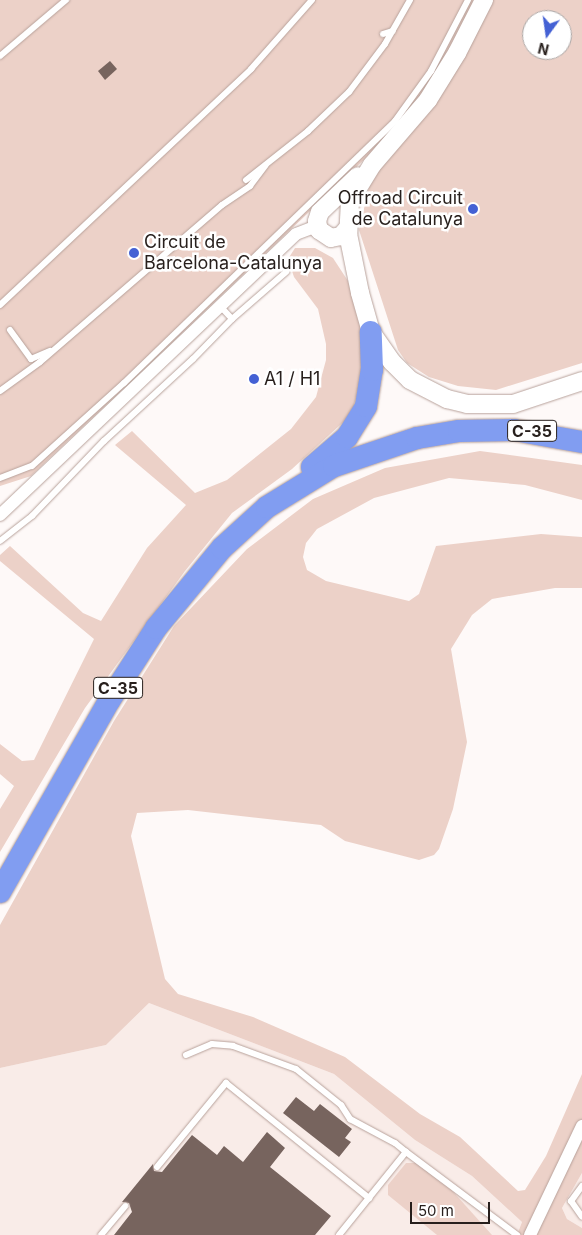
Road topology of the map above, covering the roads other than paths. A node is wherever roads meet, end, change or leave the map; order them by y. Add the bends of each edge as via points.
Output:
1 (66, 0) edge
2 (312, 0) edge
3 (410, 0) edge
4 (468, 0) edge
5 (484, 0) edge
6 (393, 30) junction
7 (383, 34) dead end
8 (0, 56) edge
9 (266, 165) junction
10 (372, 165) junction
11 (246, 180) dead end
12 (328, 206) junction
13 (317, 226) junction
14 (344, 227) junction
15 (286, 272) dead end
16 (0, 305) edge
17 (221, 307) junction
18 (232, 319) junction
19 (10, 330) dead end
20 (371, 332) junction
21 (56, 348) junction
22 (582, 380) edge
23 (0, 391) edge
24 (582, 442) edge
25 (0, 478) edge
26 (267, 507) junction
27 (0, 515) edge
28 (0, 541) edge
29 (0, 892) edge
30 (186, 1056) dead end
31 (582, 1126) edge
32 (406, 1152) junction
33 (157, 1168) dead end
34 (582, 1186) edge
35 (369, 1198) junction
36 (125, 1206) dead end
37 (582, 1218) edge
38 (101, 1235) edge
39 (339, 1235) edge
40 (517, 1235) edge
41 (530, 1235) edge

1 - 8 lane
2 - 16 lane via 251,69
3 - 6 lane
4 - 25 lane via 431,72 395,121 32,466
5 - 10 street via 428,100
6 - 7 lane
6 - 9 lane via 343,98
9 - 11 lane
9 - 21 lane via 250,186 222,205 112,296
10 - 12 street
10 - 14 street via 354,193
12 - 13 street via 318,216
12 - 14 street via 337,206
13 - 14 street via 322,234
13 - 17 street via 296,234
14 - 20 street via 343,244 355,267
15 - 18 lane
17 - 18 lane
17 - 27 street
18 - 28 lane via 32,516
19 - 21 lane via 31,359
20 - 22 street via 392,362 410,380 426,390 467,404 513,404
20 - 26 highway via 370,388 358,423 333,451
21 - 23 lane
24 - 26 highway, C-35 via 514,430 459,431 417,438 334,466
26 - 29 highway, C-35 via 222,548 156,628 109,701
30 - 32 lane via 212,1044 233,1046 296,1069 341,1105 350,1120
31 - 41 street
32 - 35 lane
32 - 40 lane
33 - 35 lane via 226,1083
34 - 37 lane via 571,1201
35 - 39 lane
36 - 38 lane

